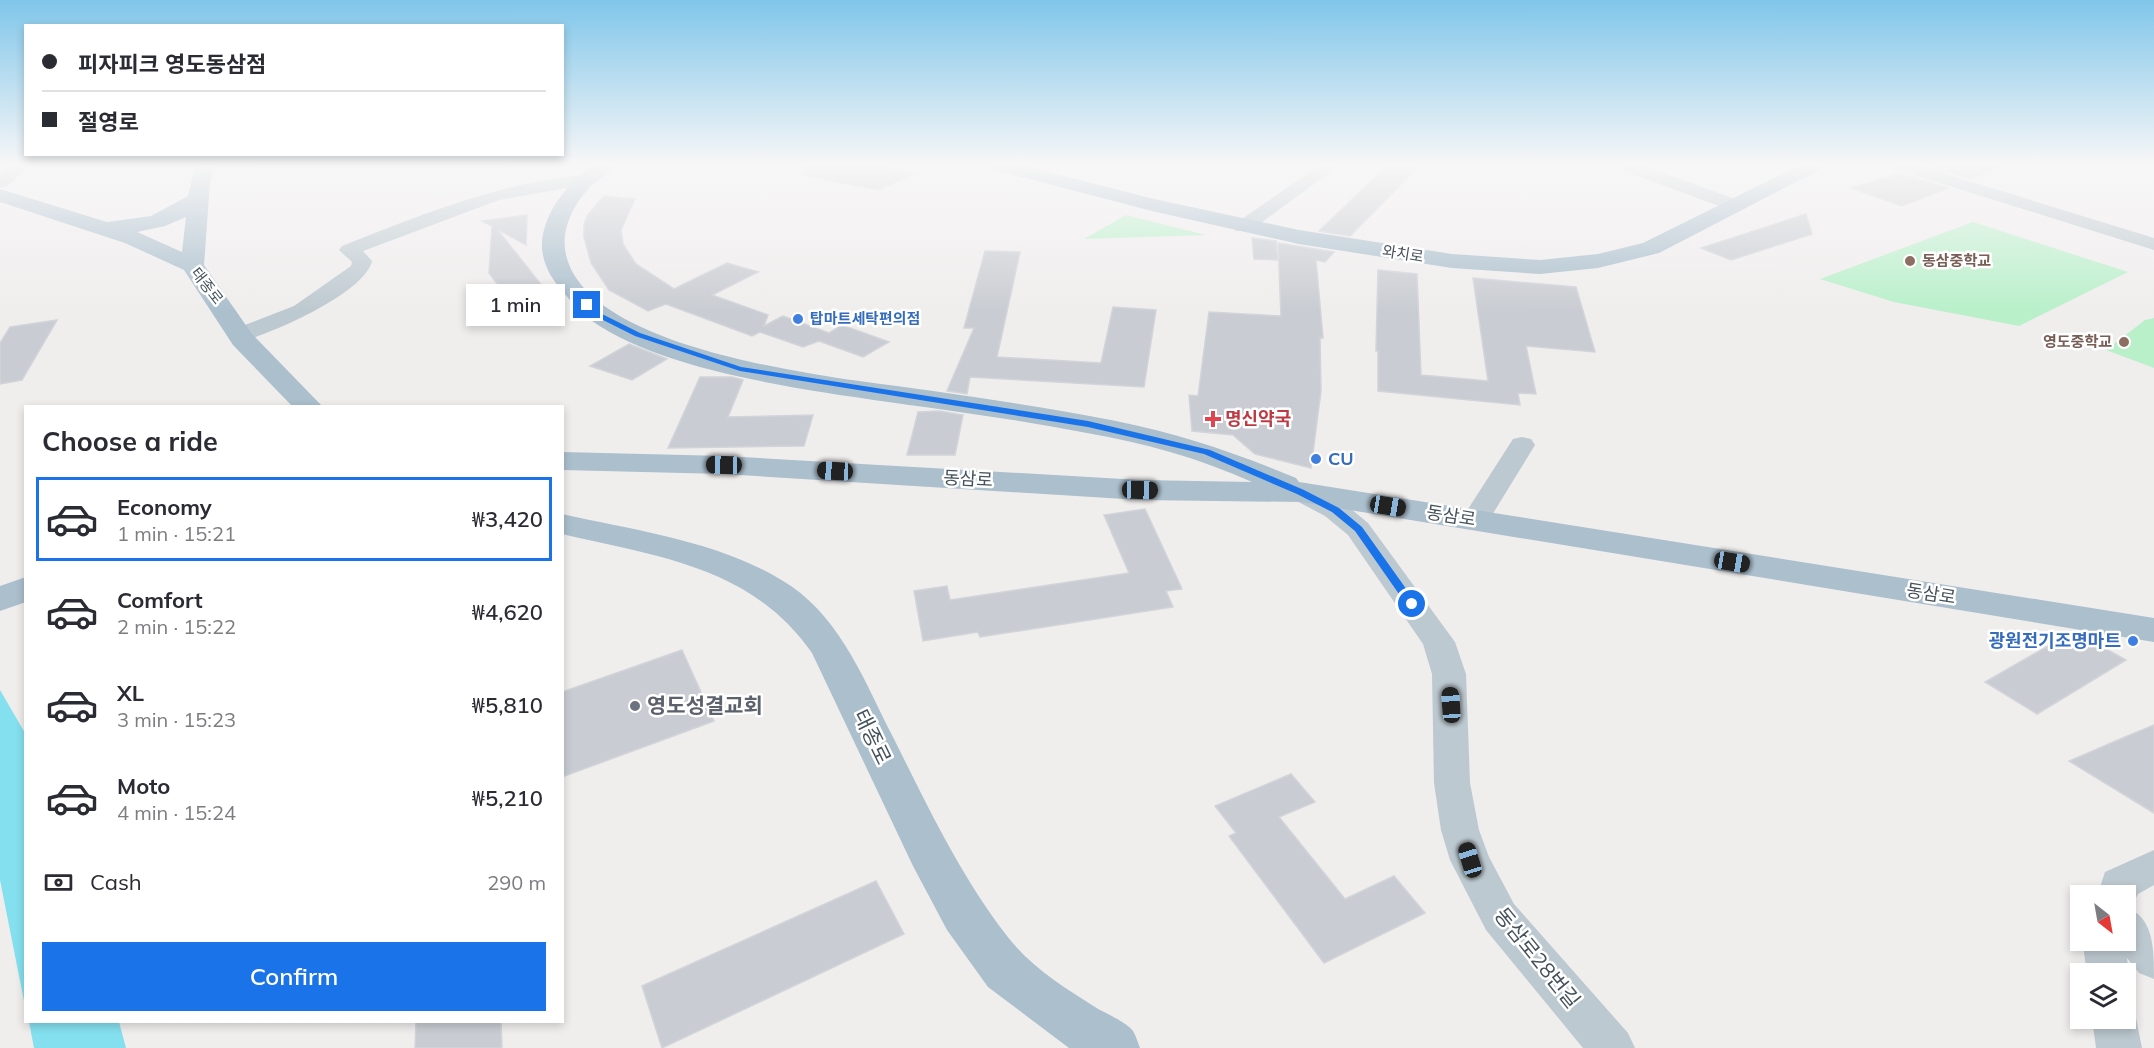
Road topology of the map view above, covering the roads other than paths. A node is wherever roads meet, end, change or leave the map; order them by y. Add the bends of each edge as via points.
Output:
1 (60, 214) edge
2 (183, 214) edge
3 (193, 214) edge
4 (197, 214) edge
5 (439, 214) edge
6 (559, 214) edge
7 (1194, 214) edge
8 (1261, 214) edge
9 (1717, 214) edge
10 (2058, 214) edge
11 (2100, 214) edge
12 (1243, 226) junction
13 (104, 228) junction
14 (2154, 228) edge
15 (133, 238) junction
16 (2154, 244) edge
17 (192, 265) junction
18 (240, 335) junction
19 (307, 405) edge
20 (1522, 445) dead end
21 (564, 462) edge
22 (1301, 492) junction
23 (1475, 520) junction
24 (564, 525) edge
25 (2154, 630) edge
26 (2154, 866) edge
27 (2119, 885) edge
28 (2136, 938) edge
29 (2154, 960) edge
30 (2116, 1029) edge
31 (1114, 1048) edge
32 (1612, 1048) edge
33 (2119, 1048) edge

1 - 13 main road, 태종로
2 - 13 main road via 146,224
3 - 15 main road via 180,228
4 - 17 main road
5 - 18 street via 350,250 362,261 360,269 302,311
6 - 22 main road via 552,233 554,254 575,294 600,315 638,335 740,369 1088,424 1171,443 1207,452
7 - 12 main road, 와치로
8 - 12 street
9 - 12 main road, 와치로 via 1651,248 1598,261 1540,267 1417,256
10 - 16 street
11 - 14 street
13 - 15 main road, 태종로
15 - 17 main road, 태종로
17 - 18 main road, 태종로
18 - 19 main road, 태종로 via 273,374
20 - 23 street
21 - 22 main road, 동삼로 via 724,465 1140,490
22 - 23 main road, 동삼로
22 - 32 street, 동삼로28번길 via 1335,510 1358,529 1439,642 1449,674 1452,783 1470,860 1500,917
23 - 25 main road, 동삼로
24 - 31 main road, 태종로 via 731,568 789,600 817,628 829,649 964,916 1005,971
26 - 27 street
28 - 29 street
30 - 33 street

